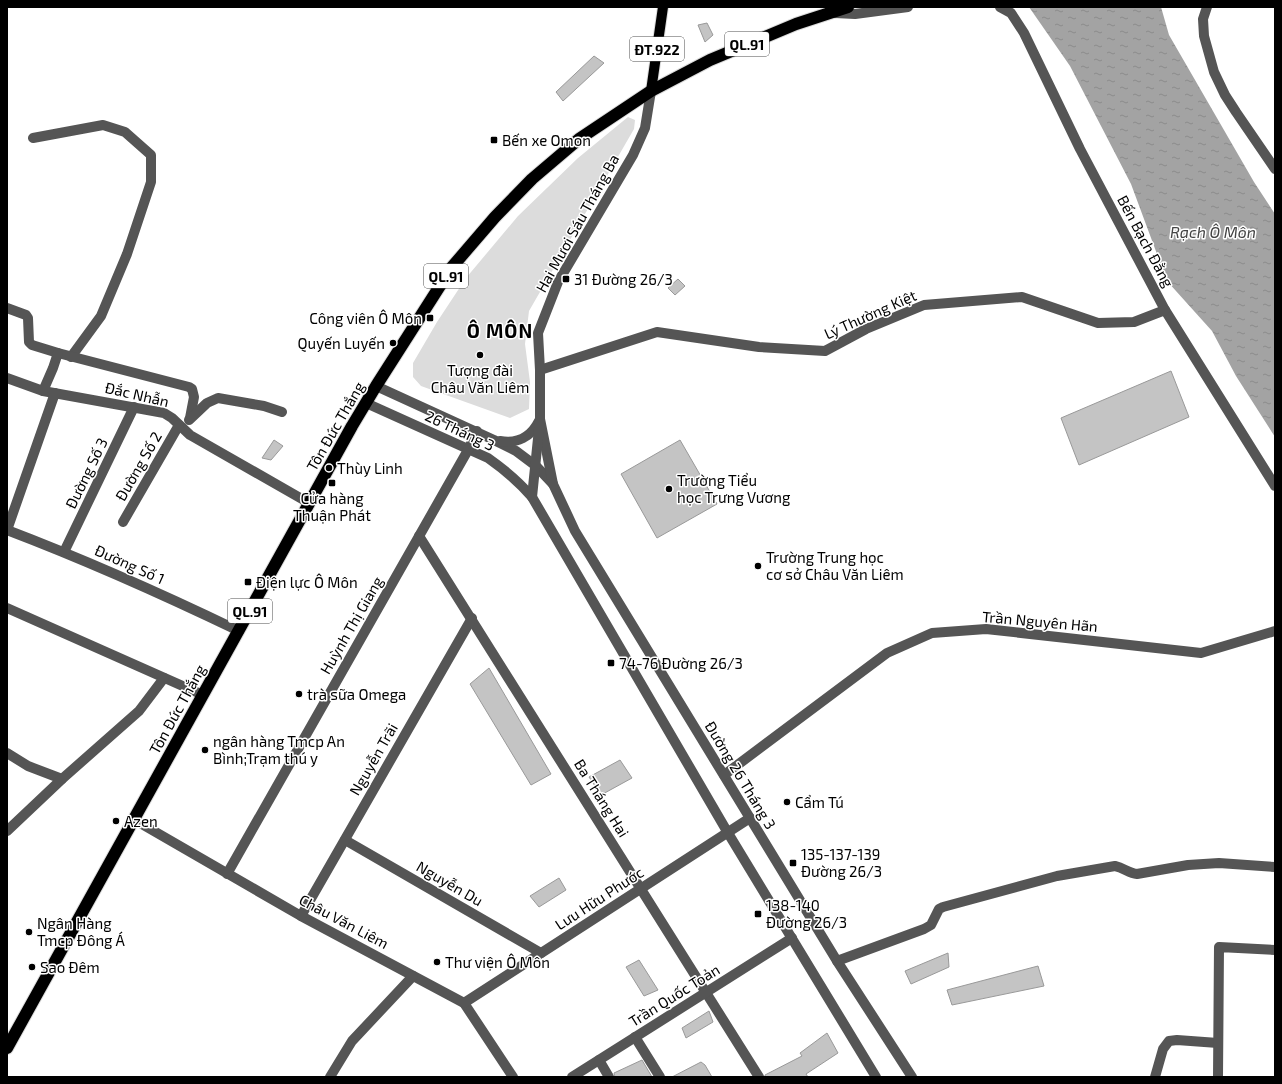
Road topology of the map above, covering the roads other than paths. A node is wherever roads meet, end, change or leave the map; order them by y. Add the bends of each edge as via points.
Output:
1 (663, 7) edge
2 (848, 7) edge
3 (908, 7) edge
4 (1000, 7) edge
5 (1207, 7) edge
6 (829, 13) junction
7 (651, 91) junction
8 (33, 138) dead end
9 (1275, 169) edge
10 (7, 308) edge
11 (1165, 310) junction
12 (58, 354) junction
13 (71, 357) junction
14 (540, 370) junction
15 (7, 378) edge
16 (376, 386) junction
17 (43, 391) junction
18 (55, 393) junction
19 (366, 403) junction
20 (134, 407) junction
21 (282, 412) dead end
22 (190, 418) junction
23 (540, 419) junction
24 (181, 426) junction
25 (476, 432) junction
26 (494, 440) junction
27 (468, 450) junction
28 (536, 466) junction
29 (553, 484) junction
30 (1275, 486) edge
31 (532, 497) junction
32 (309, 503) junction
33 (123, 522) dead end
34 (7, 530) edge
35 (419, 536) junction
36 (64, 552) junction
37 (7, 608) edge
38 (472, 618) junction
39 (239, 631) junction
40 (1275, 631) edge
41 (164, 678) junction
42 (203, 695) junction
43 (7, 753) edge
44 (724, 775) junction
45 (62, 779) junction
46 (750, 818) junction
47 (133, 819) junction
48 (7, 831) edge
49 (728, 833) junction
50 (345, 840) junction
51 (1275, 867) edge
52 (227, 874) junction
53 (641, 889) junction
54 (301, 916) junction
55 (792, 938) junction
56 (1275, 950) edge
57 (542, 953) junction
58 (837, 961) junction
59 (413, 976) junction
60 (706, 992) junction
61 (464, 1002) junction
62 (635, 1037) junction
63 (1218, 1043) junction
64 (7, 1048) edge
65 (598, 1060) junction
66 (330, 1077) edge
67 (513, 1077) edge
68 (572, 1077) edge
69 (609, 1077) edge
70 (660, 1077) edge
71 (759, 1077) edge
72 (876, 1077) edge
73 (912, 1077) edge
74 (1156, 1077) edge
75 (1218, 1077) edge

1 - 7 main road, ĐT.922
2 - 6 highway, Tôn Đức Thắng / QL.91
3 - 6 street via 856,14
4 - 11 street, Bến Bạch Đằng via 1011,13 1024,33 1080,149
5 - 9 street via 1202,19 1214,72 1236,112
6 - 7 highway, Tôn Đức Thắng / QL.91 via 710,60
7 - 14 street, Hai Mươi Sáu Tháng Ba via 645,128 558,282 545,313 538,333
7 - 16 highway, Tôn Đức Thắng / QL.91 via 578,139 532,179 495,217 452,267
8 - 13 street via 103,125 125,132 151,155 151,182 127,254 101,316
10 - 12 street via 28,318 29,342 32,345
11 - 14 street, Lý Thường Kiệt via 1134,322 1098,323 1022,297 924,305 866,329 825,351 760,347 657,332
11 - 30 street, Bến Bạch Đằng
12 - 13 street
12 - 17 street
13 - 22 street via 189,387 194,397
14 - 23 street, Hai Mươi Sáu Tháng Ba
15 - 17 street, Đắc Nhẫn
16 - 19 highway, Tôn Đức Thắng / QL.91
16 - 25 street, 26 Tháng 3
17 - 18 street, Đắc Nhẫn
18 - 20 street, Đắc Nhẫn
18 - 34 street
19 - 27 street, 26 Tháng 3
19 - 32 highway, Tôn Đức Thắng / QL.91
20 - 24 street, Đắc Nhẫn via 164,413
20 - 36 street, Đường Số 3
21 - 22 street via 264,406 218,398 207,403
22 - 24 street, Đường Số 2
23 - 26 street, 26 Tháng 3 via 536,428 524,438 514,442
23 - 28 street, Hai Mươi Sáu Tháng Ba
23 - 29 street, Hai Mươi Sáu Tháng Ba
24 - 32 street, Đắc Nhẫn via 190,436
24 - 33 street, Đường Số 2
25 - 26 street, 26 Tháng 3
25 - 27 street, Huỳnh Thị Giang
26 - 28 street, 26 Tháng 3 via 516,451
27 - 31 street, 26 Tháng 3 via 488,458 520,483
27 - 35 street, Huỳnh Thị Giang
28 - 29 street, 26 Tháng 3
28 - 31 street, Hai Mươi Sáu Tháng Ba
29 - 44 street, Đường 26 Tháng 3 via 575,531
31 - 49 street
32 - 39 highway, Tôn Đức Thắng / QL.91
34 - 36 street, Đường Số 1
35 - 38 street, Ba Tháng Hai
35 - 52 street, Huỳnh Thị Giang
36 - 39 street, Đường Số 1 via 167,596
37 - 41 street
38 - 50 street, Nguyễn Trãi
38 - 53 street, Ba Tháng Hai
39 - 42 highway, Tôn Đức Thắng / QL.91
40 - 44 street, Trần Nguyên Hãn via 1201,652 986,630 932,633 888,653
41 - 42 street
41 - 45 street via 139,711
42 - 47 highway, Tôn Đức Thắng / QL.91
43 - 45 street via 28,766
44 - 46 street, Đường 26 Tháng 3
45 - 48 street
46 - 49 street, Lưu Hữu Phước
46 - 58 street, Đường 26 Tháng 3
47 - 52 street, Châu Văn Liêm
47 - 64 highway, Tôn Đức Thắng / QL.91
49 - 53 street, Lưu Hữu Phước
49 - 55 street
50 - 54 street, Nguyễn Trãi
50 - 57 street, Nguyễn Du
51 - 58 street via 1218,863 1188,865 1137,874 1115,866 1057,876 943,907 931,925 924,929
52 - 54 street, Châu Văn Liêm
53 - 57 street, Lưu Hữu Phước
53 - 60 street, Ba Tháng Hai
54 - 59 street, Châu Văn Liêm
55 - 60 street, Trần Quốc Toản
55 - 72 street
56 - 63 street via 1219,948
57 - 61 street, Lưu Hữu Phước
58 - 73 street, Đường 26 Tháng 3
59 - 61 street, Châu Văn Liêm
59 - 66 street via 352,1041
60 - 62 street, Trần Quốc Toản
60 - 71 street, Ba Tháng Hai
61 - 67 street, Châu Văn Liêm
62 - 65 street, Trần Quốc Toản
62 - 70 street
63 - 74 street via 1177,1040 1169,1042 1163,1049
63 - 75 street
65 - 68 street, Trần Quốc Toản
65 - 69 street

